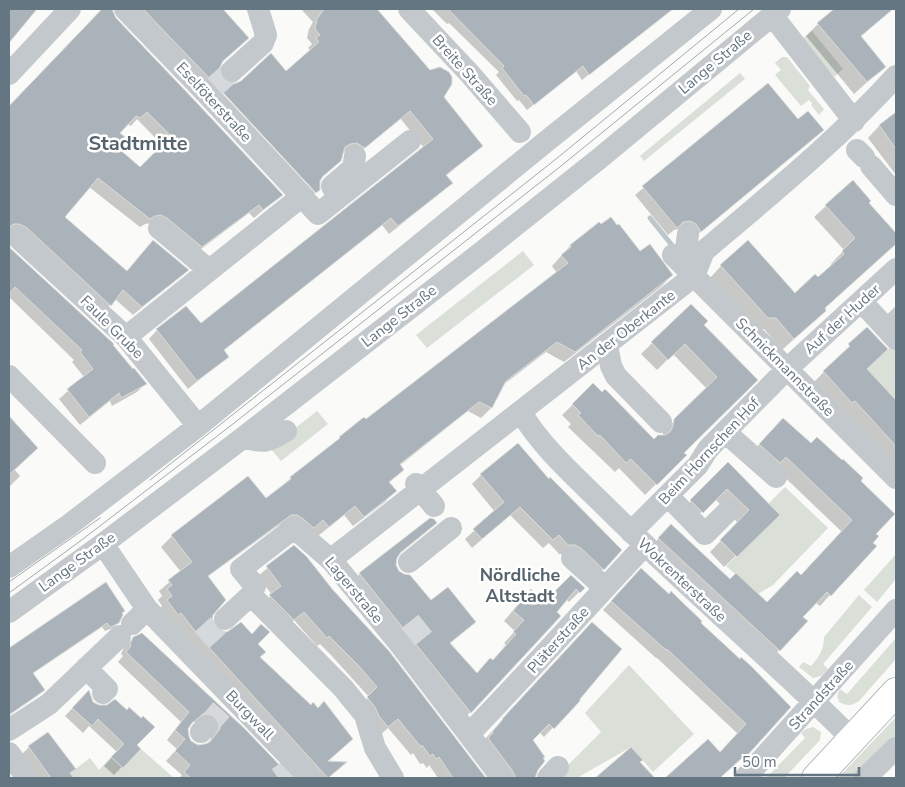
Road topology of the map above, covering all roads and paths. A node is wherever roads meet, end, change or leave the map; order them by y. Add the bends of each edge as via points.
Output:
1 (70, 9) edge
2 (125, 9) edge
3 (258, 9) edge
4 (409, 9) edge
5 (711, 9) edge
6 (776, 12) edge
7 (232, 71) tunnel mouth
8 (9, 74) edge
9 (896, 76) edge
10 (520, 132) dead end
11 (410, 141) dead end
12 (857, 145) junction
13 (355, 156) dead end
14 (896, 194) edge
15 (301, 197) junction
16 (335, 201) junction
17 (159, 228) dead end
18 (12, 233) edge
19 (688, 234) dead end
20 (673, 255) dead end
21 (896, 268) edge
22 (209, 270) junction
23 (694, 276) junction
24 (861, 300) junction
25 (126, 337) junction
26 (896, 339) edge
27 (607, 345) junction
28 (787, 369) junction
29 (9, 376) edge
30 (521, 412) junction
31 (661, 422) dead end
32 (198, 426) junction
33 (286, 431) dead end
34 (725, 432) junction
35 (244, 437) junction
36 (95, 463) dead end
37 (776, 477) dead end
38 (896, 478) edge
39 (668, 496) junction
40 (729, 510) dead end
41 (451, 528) dead end
42 (638, 539) junction
43 (102, 544) junction
44 (572, 558) dead end
45 (332, 561) junction
46 (408, 562) dead end
47 (9, 567) edge
48 (604, 588) junction
49 (251, 596) junction
50 (896, 610) edge
51 (9, 612) edge
52 (225, 619) tunnel mouth
53 (133, 623) junction
54 (86, 668) junction
55 (103, 692) dead end
56 (896, 692) edge
57 (815, 702) junction
58 (9, 730) edge
59 (470, 734) junction
60 (852, 739) junction
61 (896, 748) edge
62 (9, 753) edge
63 (299, 770) edge
64 (27, 778) edge
65 (392, 778) edge
66 (502, 778) edge
67 (745, 778) edge
68 (816, 778) edge
69 (865, 778) edge

1 - 8 street
2 - 15 street, Eselföterstraße via 211,91
3 - 7 street via 266,34 263,43
4 - 10 street, Breite Straße
5 - 32 street
6 - 12 street
6 - 35 street, Lange Straße via 600,158
9 - 12 street, An der Oberkante
11 - 16 street
12 - 14 street
12 - 23 street, An der Oberkante via 704,251
13 - 16 street via 353,168 332,186
15 - 16 street, Eselföterstraße via 318,214
15 - 22 street
17 - 22 street
18 - 25 street, Faule Grube
19 - 23 street via 686,249
20 - 23 street, Schnickmannstraße
21 - 24 street, Auf der Huder
22 - 25 street
23 - 27 street, An der Oberkante
23 - 28 street, Schnickmannstraße
24 - 26 street
24 - 28 street, Auf der Huder
25 - 32 street, Faule Grube
27 - 30 street, An der Oberkante
27 - 31 street via 616,376
28 - 34 street, Beim Hornschen Hof
28 - 38 street, Schnickmannstraße
29 - 36 street
30 - 42 street, Wokrenterstraße via 546,446
30 - 45 street, An der Oberkante via 424,493
32 - 47 street
33 - 35 street via 273,439 257,442
34 - 37 street
34 - 39 street, Beim Hornschen Hof
35 - 43 street, Lange Straße
39 - 40 street via 705,534
39 - 42 street, Beim Hornschen Hof
41 - 46 street
42 - 48 street, Pläterstraße
42 - 57 street, Wokrenterstraße
43 - 51 street, Lange Straße
43 - 53 street, Burgwall
44 - 48 street
45 - 49 street, Lagerstraße via 294,528 242,569 255,586
45 - 59 street, Lagerstraße via 403,640
48 - 59 street, Pläterstraße
49 - 52 street
49 - 65 street via 343,688 365,715 375,748
50 - 57 street, Strandstraße
53 - 54 street
53 - 63 street, Burgwall via 195,646 227,703
54 - 55 street via 107,689
54 - 58 street via 49,704
56 - 60 main road
57 - 60 street, Wokrenterstraße
57 - 67 street, Strandstraße
59 - 66 street, Lagerstraße
60 - 68 main road
61 - 69 street
62 - 64 street

